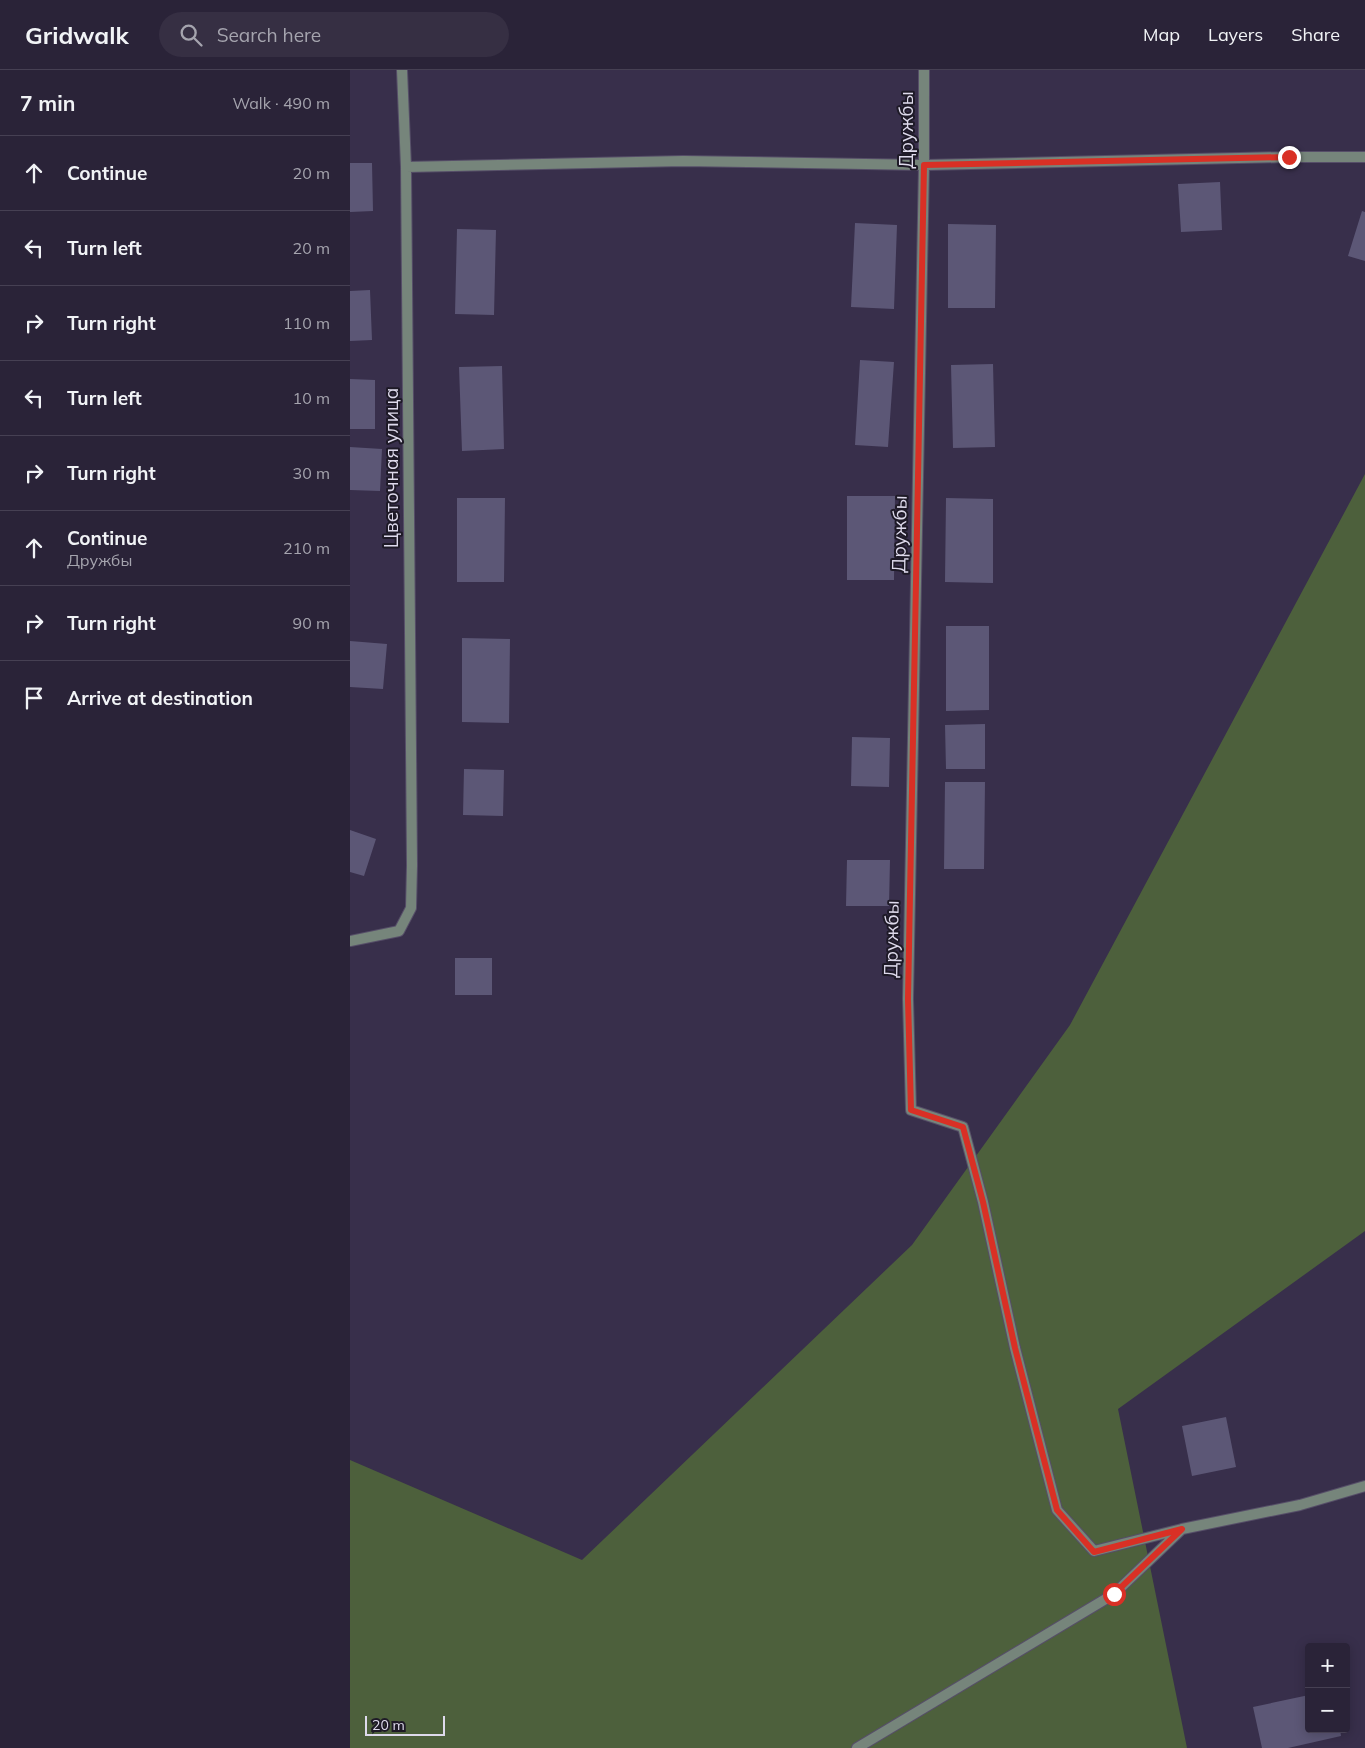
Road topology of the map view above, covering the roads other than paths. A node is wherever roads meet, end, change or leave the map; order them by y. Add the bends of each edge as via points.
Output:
1 (402, 70) edge
2 (924, 70) edge
3 (1365, 157) edge
4 (924, 165) junction
5 (406, 166) junction
6 (350, 941) edge
7 (1365, 1486) edge
8 (1182, 1529) junction
9 (858, 1748) edge

1 - 5 street, Цветочная улица
2 - 4 street, Дружбы
3 - 4 street
4 - 5 street via 683,161
4 - 8 street, Дружбы via 908,999 911,1110 963,1127 1057,1510 1094,1552
5 - 6 street, Цветочная улица via 411,908 399,931
7 - 8 street via 1300,1505
8 - 9 street via 1114,1594

